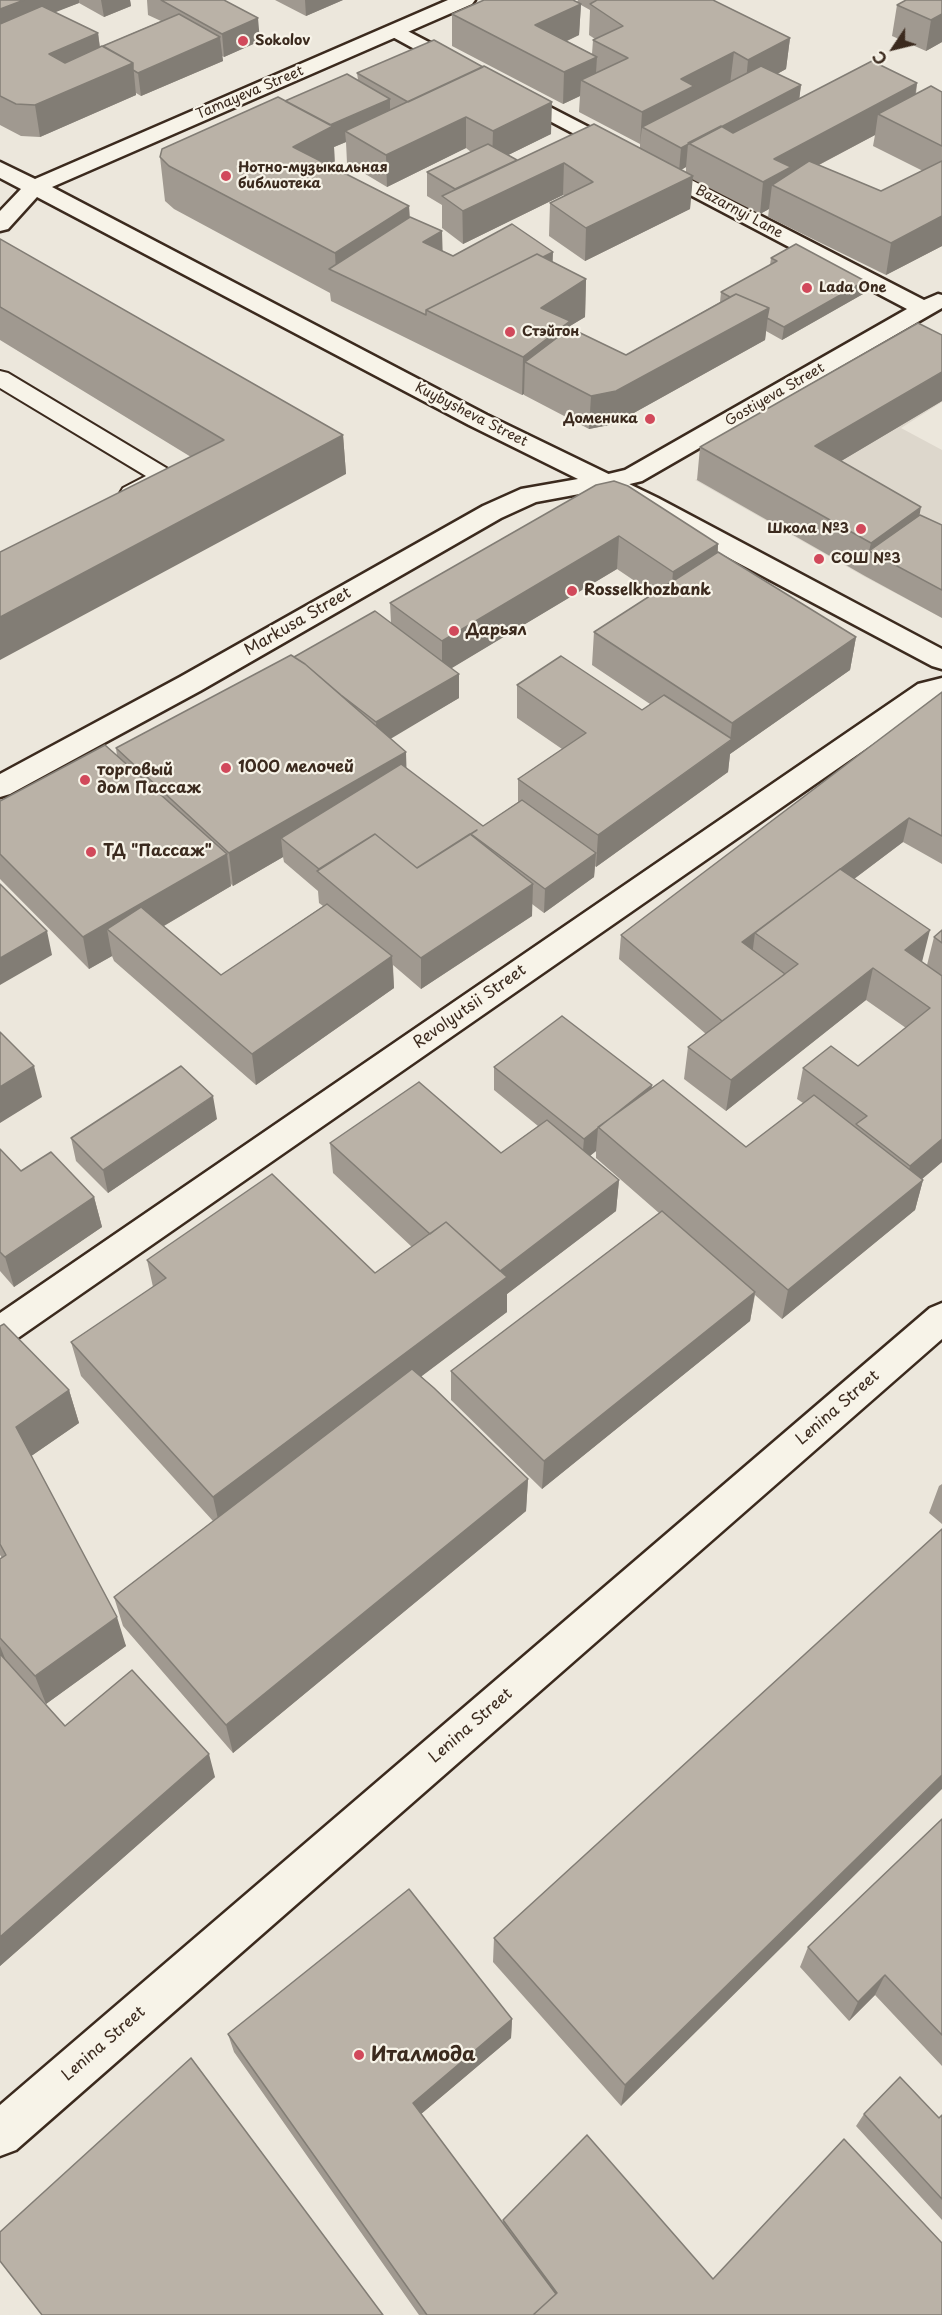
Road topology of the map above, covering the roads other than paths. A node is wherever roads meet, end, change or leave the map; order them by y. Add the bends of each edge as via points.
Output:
1 (465, 0) edge
2 (396, 31) junction
3 (0, 169) edge
4 (35, 187) junction
5 (0, 189) edge
6 (0, 224) edge
7 (933, 304) edge
8 (0, 378) edge
9 (605, 482) junction
10 (112, 503) edge
11 (942, 660) edge
12 (942, 687) edge
13 (0, 787) edge
14 (942, 1318) edge
15 (0, 1332) edge
16 (0, 2134) edge

1 - 2 street, Tamayeva Street
2 - 4 street, Tamayeva Street
2 - 7 street, Bazarnyi Lane
3 - 4 street, Kuybysheva Street
4 - 5 street, Tamayeva Street
4 - 6 street, Tamayeva Street
4 - 9 street, Kuybysheva Street via 478,420
7 - 9 street, Gostiyeva Street via 633,476
8 - 10 lane via 164,477
9 - 11 street, Kuybysheva Street
9 - 13 street, Markusa Street via 530,495 492,512
12 - 15 street, Revolyutsii Street via 928,691
14 - 16 street, Lenina Street

